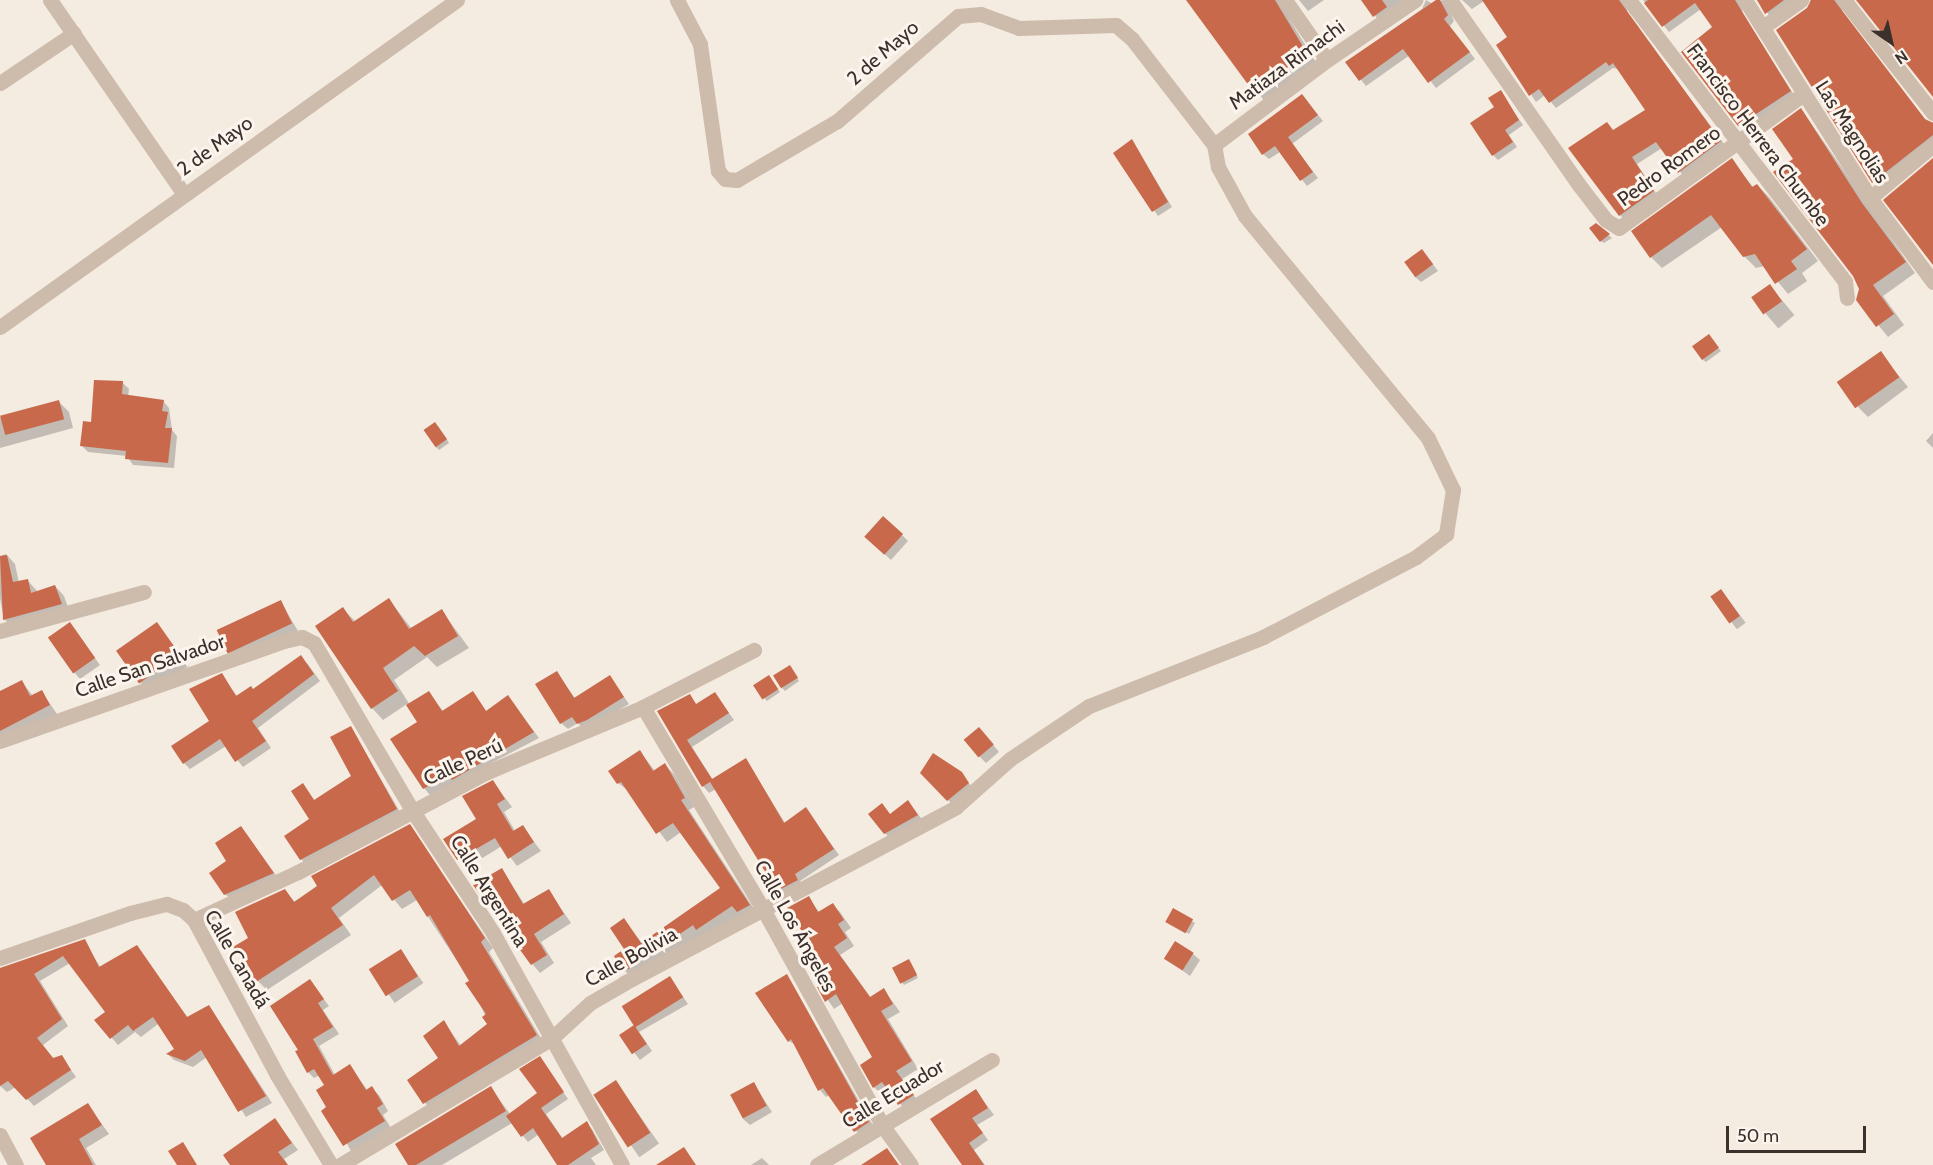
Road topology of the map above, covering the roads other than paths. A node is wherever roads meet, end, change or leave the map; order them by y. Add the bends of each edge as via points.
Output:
1 (50, 0) edge
2 (457, 0) edge
3 (677, 0) edge
4 (1285, 0) edge
5 (1415, 0) edge
6 (1450, 0) edge
7 (1629, 0) edge
8 (1745, 0) edge
9 (1801, 0) edge
10 (1844, 0) edge
11 (1763, 27) junction
12 (74, 33) junction
13 (1327, 60) junction
14 (0, 83) edge
15 (1802, 95) junction
16 (1933, 113) edge
17 (1738, 142) junction
18 (1214, 145) junction
19 (1933, 145) edge
20 (184, 194) junction
21 (1870, 198) junction
22 (1933, 282) edge
23 (1847, 298) dead end
24 (0, 327) edge
25 (144, 592) dead end
26 (0, 631) edge
27 (314, 643) joint
28 (754, 650) dead end
29 (643, 707) junction
30 (0, 741) edge
31 (412, 810) junction
32 (763, 909) junction
33 (194, 920) junction
34 (0, 958) edge
35 (552, 1038) junction
36 (992, 1060) dead end
37 (882, 1125) junction
38 (0, 1135) edge
39 (16, 1165) edge
40 (331, 1165) edge
41 (340, 1165) edge
42 (622, 1165) edge
43 (817, 1165) edge
44 (911, 1165) edge

1 - 12 street
2 - 20 street, 2 de Mayo
3 - 18 street, 2 de Mayo via 700,44 718,171 725,179 737,180 767,165 837,122 957,16 970,13 1019,28 1116,26 1132,39
4 - 13 street
5 - 13 street, Matiaza Rimachi
6 - 17 street, Pedro Romero via 1579,185 1606,220 1619,228
7 - 17 street, Francisco Herrera Chumbe
8 - 11 street, Las Magnolias
9 - 11 street
10 - 16 street
11 - 15 street, Las Magnolias
12 - 14 street
12 - 20 street
13 - 18 street, Matiaza Rimachi
15 - 17 street, Pedro Romero
15 - 21 street, Las Magnolias
17 - 23 street, Francisco Herrera Chumbe via 1845,282
18 - 32 street, Calle Bolivia via 1218,167 1245,216 1428,438 1453,490 1446,534 1416,557 1263,637 1089,706 1010,759 956,807
19 - 21 street
20 - 24 street, 2 de Mayo
21 - 22 street, Las Magnolias
25 - 26 street
27 - 30 street, Calle San Salvador via 302,637 284,641
27 - 31 street, Calle Argentina
28 - 29 street, Calle Perú
29 - 31 street, Calle Perú via 487,772
29 - 32 street, Calle Los Ángeles
31 - 33 street, Calle Perú via 298,872
31 - 35 street, Calle Argentina via 493,933
32 - 35 street, Calle Bolivia via 590,1003
32 - 37 street, Calle Los Ángeles
33 - 34 street, Calle Canadá via 167,904
33 - 40 street, Calle Canadá via 277,1075
35 - 41 street, Calle Bolivia
35 - 42 street, Calle Argentina
36 - 37 street, Calle Ecuador
37 - 43 street, Calle Ecuador
37 - 44 street, Calle Los Ángeles
38 - 39 street

